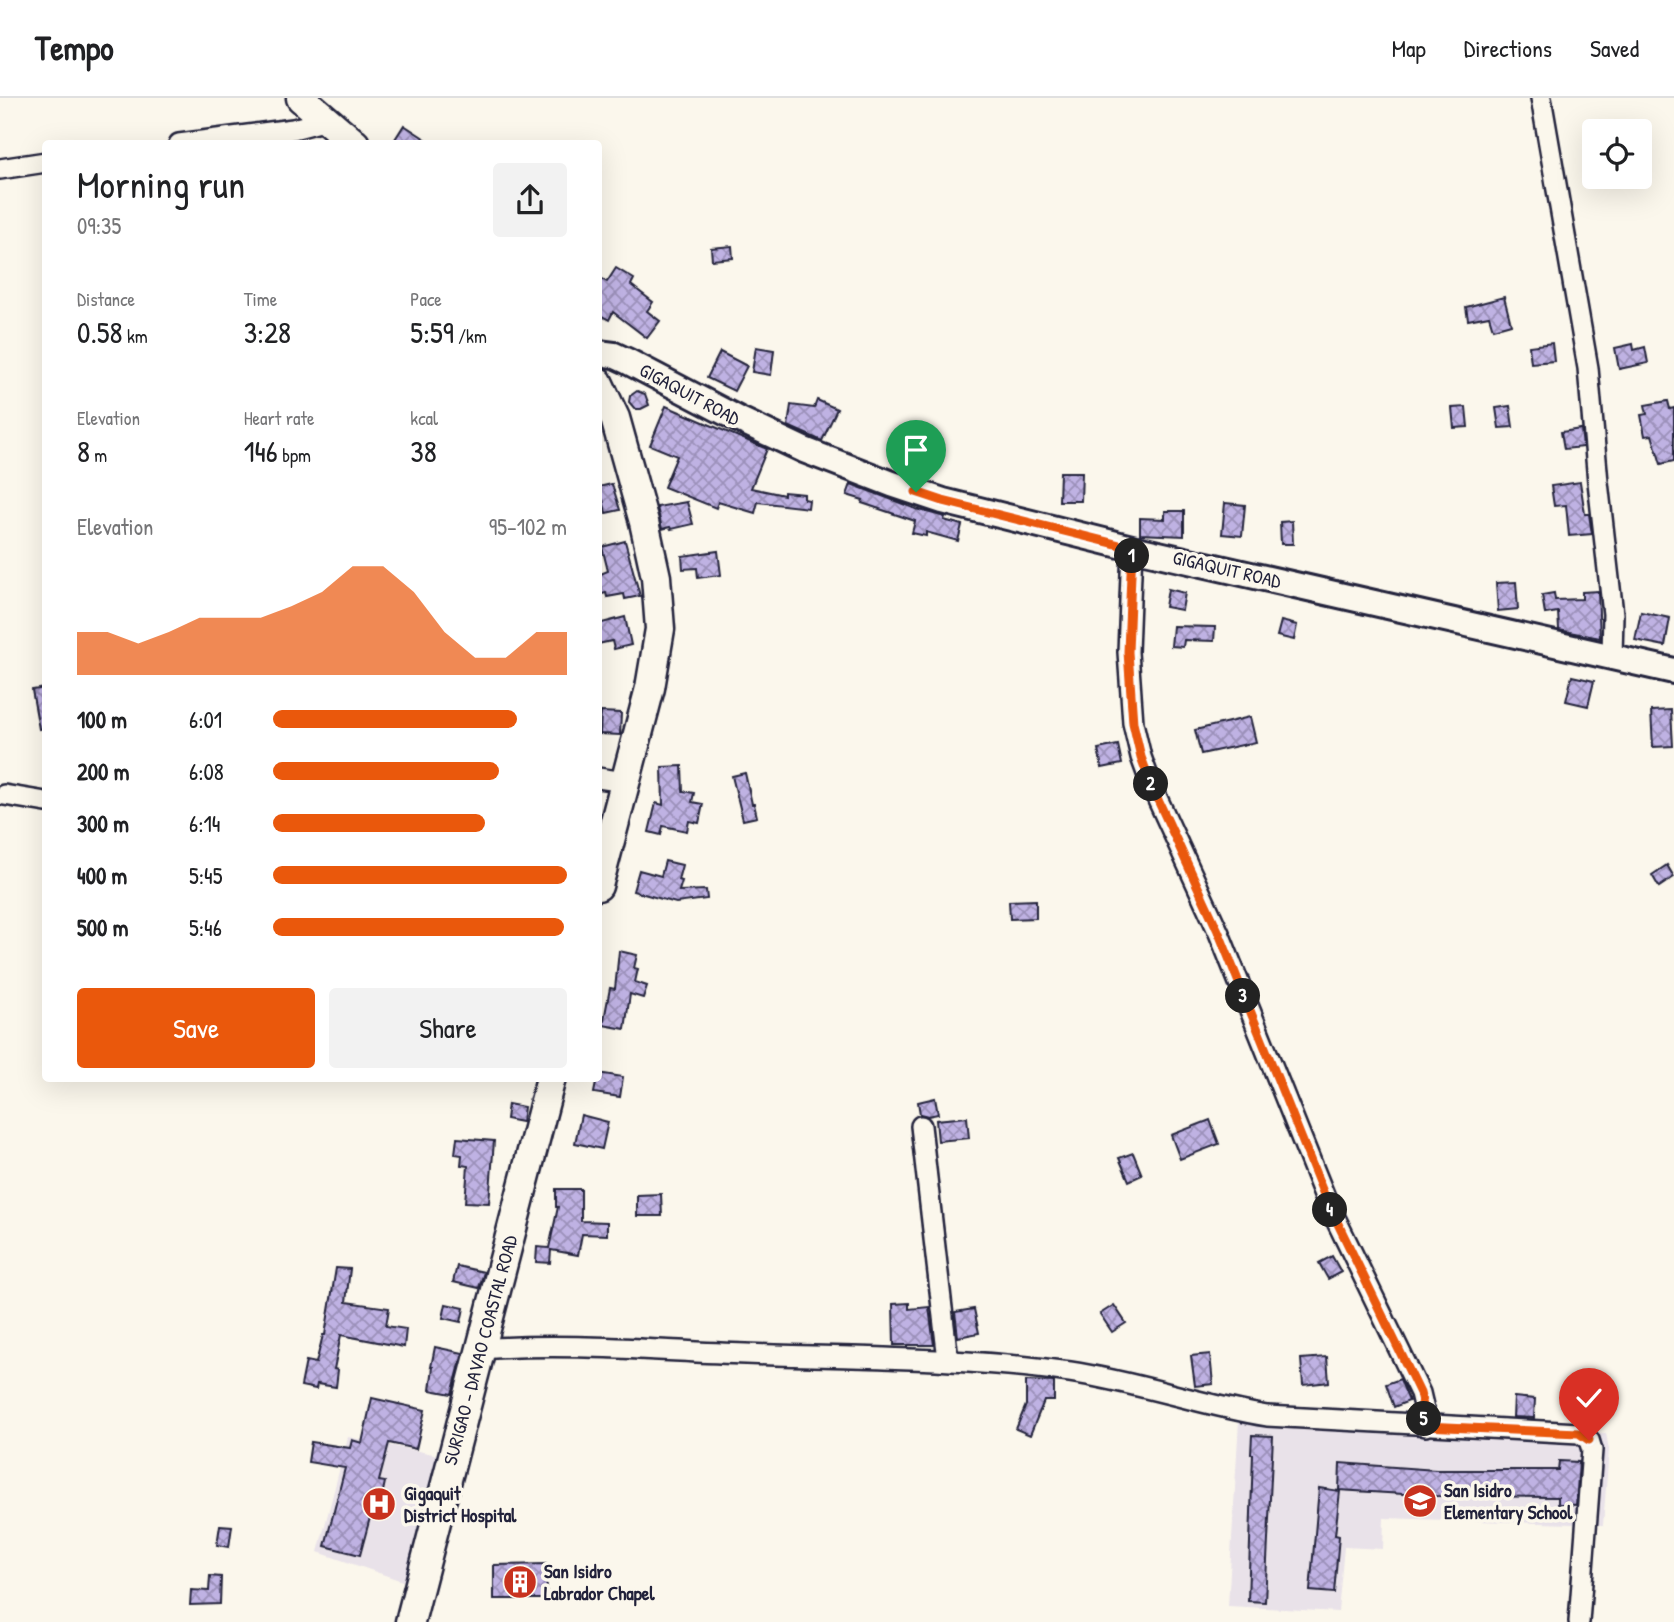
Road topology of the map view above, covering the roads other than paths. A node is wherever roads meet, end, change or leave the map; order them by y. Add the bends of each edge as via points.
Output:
1 (301, 98) edge
2 (1541, 98) edge
3 (327, 120) junction
4 (208, 140) edge
5 (350, 140) edge
6 (42, 163) edge
7 (0, 169) edge
8 (602, 353) edge
9 (602, 390) edge
10 (1132, 548) junction
11 (1612, 657) junction
12 (1674, 671) edge
13 (612, 780) edge
14 (4, 795) dead end
15 (42, 801) edge
16 (602, 856) edge
17 (550, 1082) edge
18 (921, 1126) dead end
19 (481, 1349) junction
20 (948, 1360) junction
21 (1425, 1426) junction
22 (410, 1622) edge
23 (1580, 1622) edge

1 - 3 highway
2 - 11 street via 1588,368 1613,614
3 - 4 street
3 - 5 highway
6 - 7 street
8 - 10 main road, GIGAQUIT ROAD via 627,361 780,439 892,484
9 - 13 highway via 633,476 651,550 660,629 657,659
10 - 11 main road, GIGAQUIT ROAD
10 - 21 street via 1128,652 1133,723 1141,757 1219,933 1320,1186 1420,1393
11 - 12 main road, GIGAQUIT ROAD
13 - 16 highway
14 - 15 street
17 - 19 highway, SURIGAO - DAVAO COASTAL ROAD
18 - 20 street
19 - 20 street via 557,1346
19 - 22 highway, SURIGAO - DAVAO COASTAL ROAD
20 - 21 street via 1106,1378 1267,1416
21 - 23 street via 1579,1433 1589,1440

